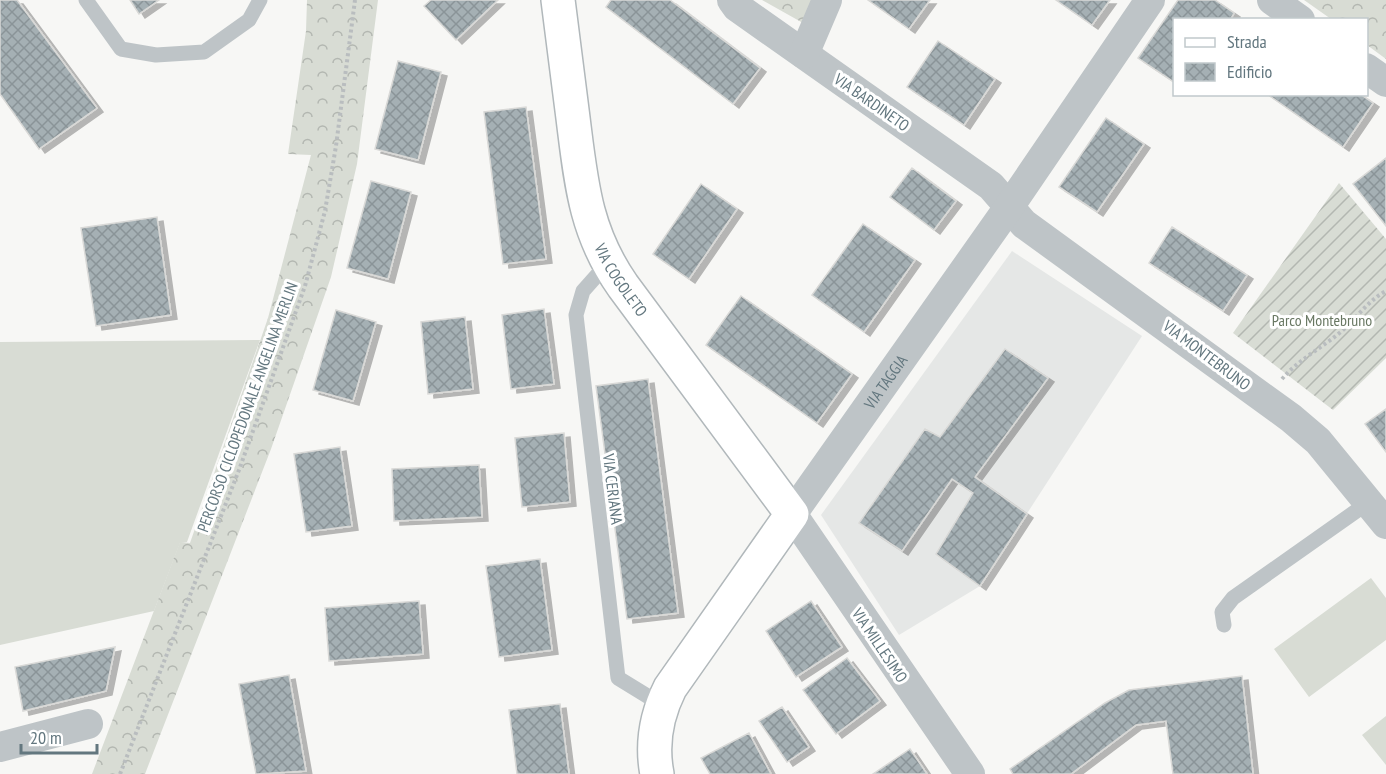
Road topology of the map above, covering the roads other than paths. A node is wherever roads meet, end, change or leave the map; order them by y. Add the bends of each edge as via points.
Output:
1 (86, 0) edge
2 (260, 0) edge
3 (558, 0) edge
4 (732, 0) edge
5 (827, 0) edge
6 (1149, 0) edge
7 (1272, 0) edge
8 (1297, 18) edge
9 (804, 54) junction
10 (1368, 69) edge
11 (1386, 82) edge
12 (1009, 207) junction
13 (607, 264) junction
14 (1378, 513) edge
15 (787, 521) junction
16 (1224, 625) dead end
17 (662, 705) junction
18 (88, 724) dead end
19 (0, 747) edge
20 (657, 774) edge
21 (958, 774) edge
22 (970, 774) edge

1 - 2 lane via 121,49 156,55 204,52 249,20
3 - 13 street, VIA COGOLETO via 584,204
4 - 9 street, VIA BARDINETO
5 - 9 street
6 - 12 street, VIA TAGGIA
7 - 8 street
9 - 12 street, VIA BARDINETO via 991,186
10 - 11 street
12 - 14 street, VIA MONTEBRUNO via 1024,224 1318,441
12 - 15 street, VIA TAGGIA
13 - 15 street, VIA COGOLETO
13 - 17 lane, VIA CERIANA via 583,291 576,315 589,446 618,678
14 - 16 lane via 1233,598 1222,612
15 - 17 street, VIA TAGGIA via 677,676
15 - 21 street, VIA MILLESIMO
15 - 22 street, VIA MILLESIMO
17 - 20 street, VIA TAGGIA via 654,741
18 - 19 street

